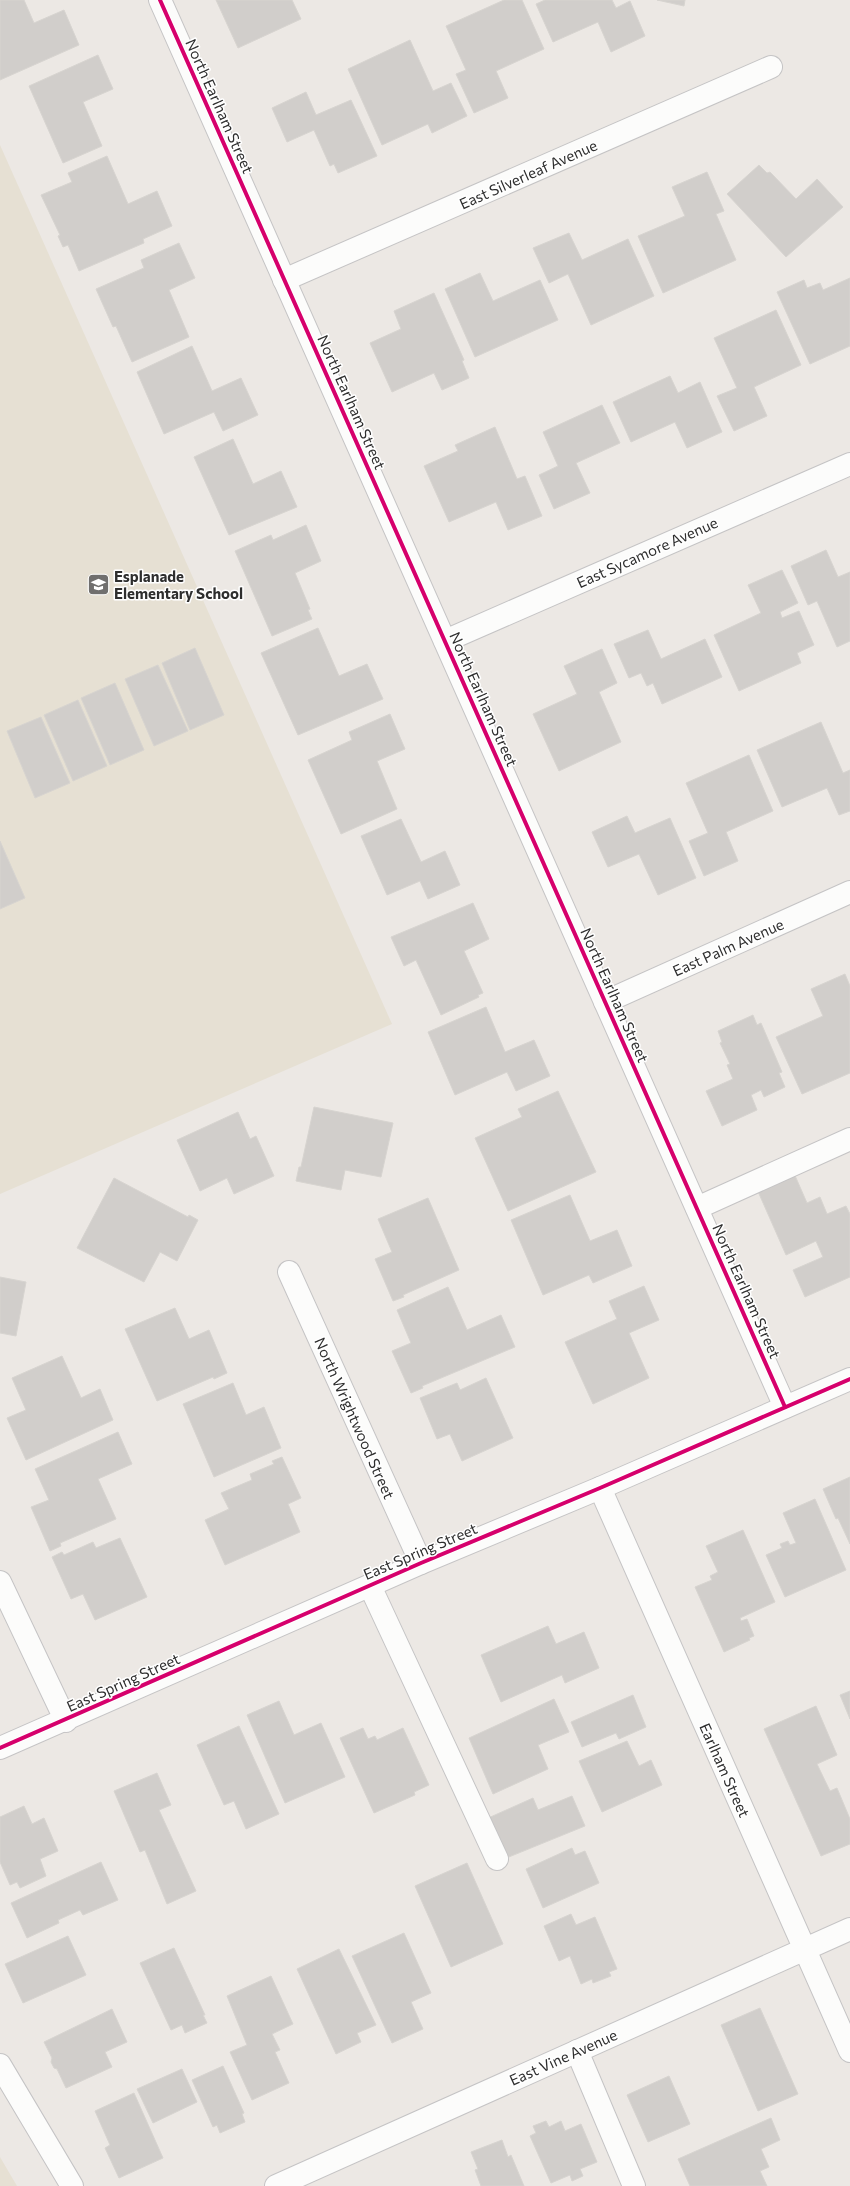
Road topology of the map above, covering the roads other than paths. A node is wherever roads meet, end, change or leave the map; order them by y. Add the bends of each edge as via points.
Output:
1 (160, 0) edge
2 (771, 67) dead end
3 (284, 280) junction
4 (850, 464) edge
5 (445, 641) junction
6 (850, 892) edge
7 (605, 1002) junction
8 (850, 1139) edge
9 (697, 1208) junction
10 (289, 1272) dead end
11 (850, 1379) edge
12 (786, 1407) junction
13 (600, 1488) junction
14 (421, 1563) junction
15 (0, 1582) edge
16 (370, 1586) junction
17 (66, 1720) junction
18 (0, 1748) edge
19 (497, 1859) dead end
20 (850, 1929) edge
21 (805, 1949) junction
22 (577, 2051) junction
23 (850, 2051) edge
24 (0, 2065) edge
25 (72, 2186) edge
26 (276, 2186) edge
27 (634, 2186) edge

1 - 3 street, North Earlham Street
2 - 3 street, East Silverleaf Avenue
3 - 5 street, North Earlham Street
4 - 5 street, East Sycamore Avenue
5 - 7 street, North Earlham Street
6 - 7 street, East Palm Avenue
7 - 9 street, North Earlham Street
8 - 9 street
9 - 12 street, North Earlham Street
10 - 14 street, North Wrightwood Street
11 - 12 street, East Spring Street
12 - 13 street, East Spring Street
13 - 14 street, East Spring Street
13 - 21 street, Earlham Street
14 - 16 street, East Spring Street
15 - 17 street
16 - 17 street, East Spring Street
16 - 19 street
17 - 18 street, East Spring Street
20 - 21 street, East Vine Avenue
21 - 22 street, East Vine Avenue
21 - 23 street, Earlham Street
22 - 26 street, East Vine Avenue
22 - 27 street
24 - 25 street

